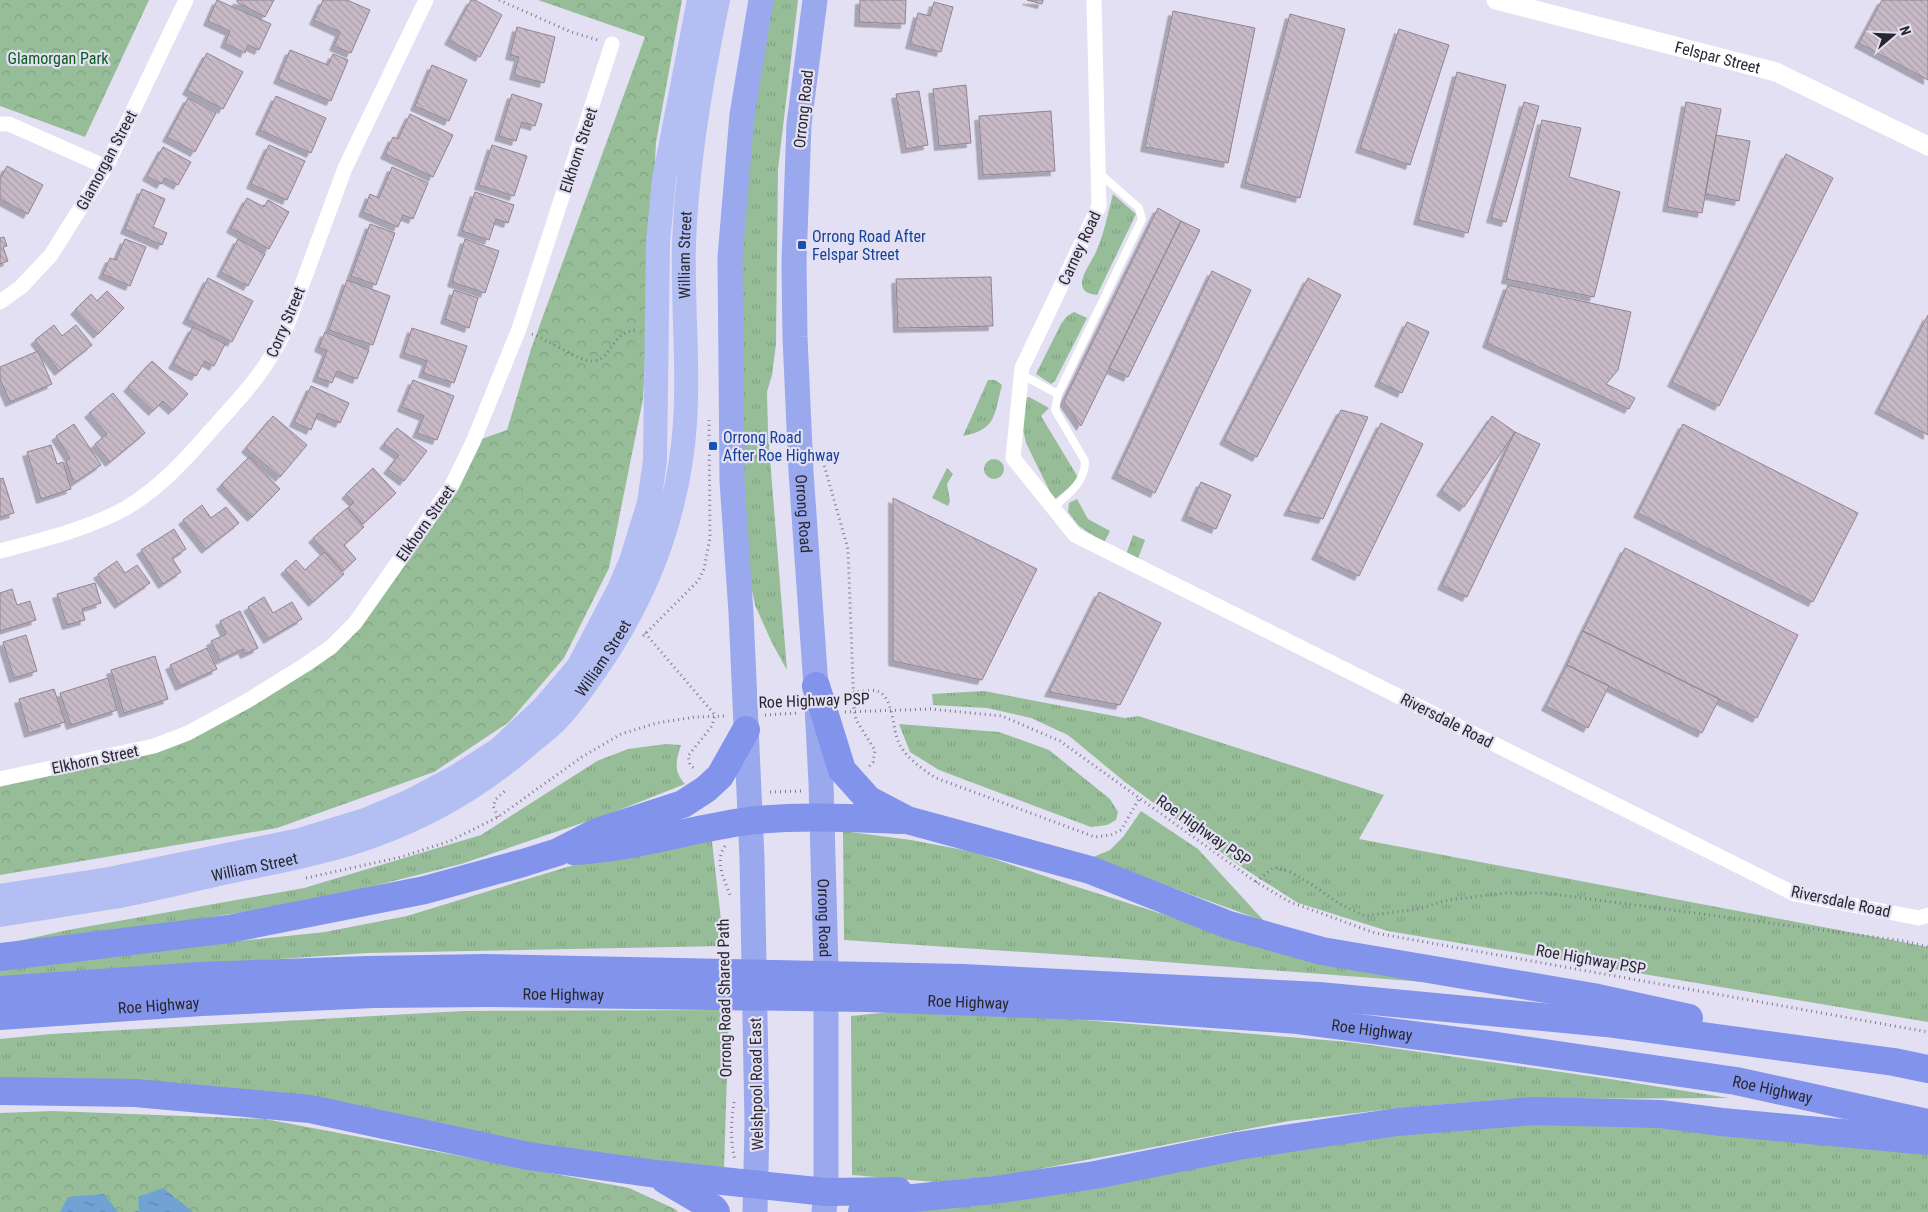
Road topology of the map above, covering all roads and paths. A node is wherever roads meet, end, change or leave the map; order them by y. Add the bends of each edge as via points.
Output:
1 (186, 0) edge
2 (426, 0) edge
3 (499, 0) edge
4 (699, 0) edge
5 (718, 0) edge
6 (761, 0) edge
7 (815, 0) edge
8 (1094, 0) edge
9 (1496, 0) edge
10 (612, 44) joint
11 (0, 124) edge
12 (1928, 146) edge
13 (106, 167) junction
14 (1098, 174) junction
15 (0, 302) edge
16 (519, 329) junction
17 (639, 330) dead end
18 (1022, 374) junction
19 (1058, 394) junction
20 (820, 454) dead end
21 (1013, 458) joint
22 (1053, 508) junction
23 (0, 551) edge
24 (645, 633) dead end
25 (816, 686) junction
26 (853, 692) junction
27 (836, 712) dead end
28 (807, 713) dead end
29 (746, 720) junction
30 (0, 780) edge
31 (710, 786) junction
32 (855, 786) junction
33 (1139, 799) junction
34 (821, 806) junction
35 (742, 814) junction
36 (498, 817) dead end
37 (907, 820) junction
38 (558, 852) junction
39 (1256, 882) junction
40 (0, 896) edge
41 (732, 900) dead end
42 (0, 915) edge
43 (1924, 916) edge
44 (1928, 947) edge
45 (0, 957) edge
46 (729, 984) junction
47 (867, 987) junction
48 (0, 990) edge
49 (0, 1016) edge
50 (1928, 1032) edge
51 (1894, 1062) junction
52 (1928, 1069) edge
53 (0, 1090) edge
54 (736, 1094) dead end
55 (1928, 1123) edge
56 (1928, 1141) edge
57 (656, 1174) junction
58 (744, 1184) junction
59 (994, 1190) junction
60 (825, 1202) edge
61 (716, 1212) edge
62 (755, 1212) edge
63 (862, 1212) edge

1 - 13 street, Glamorgan Street
2 - 23 street, Corry Street via 342,176 285,331 256,380 184,461 126,508 61,534
3 - 10 path via 571,32
4 - 40 main road, William Street via 664,179 658,242 655,460 649,503 619,589 578,667 543,708 498,749 457,776 365,820 300,840 109,879
5 - 42 main road, William Street via 705,59 688,181 684,245 686,414 675,494 654,564 625,626 592,677 556,721 468,792 417,819 370,838 303,856 115,896
6 - 29 highway via 742,115 730,257 732,481
7 - 25 highway, Orrong Road via 799,124 794,262 801,472
8 - 14 street, Carney Road
9 - 12 street, Felspar Street via 1776,72
10 - 16 street, Elkhorn Street
11 - 13 street via 9,124
13 - 15 street, Glamorgan Street via 52,255 21,287
14 - 18 street, Carney Road via 1099,206
14 - 19 lane via 1139,208 1142,219
16 - 17 path via 591,362 606,356 620,335
16 - 30 street, Elkhorn Street via 451,487 355,623 331,647 247,701 188,733 154,746
18 - 19 lane
18 - 21 street, Carney Road
19 - 22 lane via 1055,410 1085,465 1077,486
20 - 26 path via 848,549
21 - 22 street, Riversdale Road
22 - 43 street, Riversdale Road via 1075,535 1795,894
24 - 31 path via 715,715 712,726 688,756 690,765
25 - 32 highway via 842,770
25 - 34 highway, Orrong Road
26 - 32 path via 856,720 875,752 873,762
26 - 33 path via 877,691 885,698 895,735 917,766 936,778 1068,828 1095,837 1121,830
27 - 33 path, Roe Highway PSP via 931,709 1002,716 1060,741
28 - 29 path, Roe Highway PSP
29 - 31 highway via 720,776
29 - 35 highway
29 - 36 path, Roe Highway PSP via 695,717 657,722 621,734 582,757
31 - 38 highway via 684,804 597,832
32 - 37 highway via 869,800
33 - 39 path, Roe Highway PSP
34 - 35 highway
34 - 35 path via 794,791 763,792
34 - 37 highway
34 - 60 highway, Orrong Road via 826,968
35 - 38 highway via 602,850
35 - 41 path, Orrong Road Shared Path via 721,850 723,878
35 - 58 highway, Welshpool Road East via 754,956 758,1124
37 - 51 highway via 1090,870 1229,925 1322,951 1592,997
38 - 45 highway via 424,890 229,929
39 - 44 path via 1274,867 1290,872 1365,916 1418,909 1448,900 1506,893 1545,893 1904,941
39 - 50 path, Roe Highway PSP via 1290,902 1375,933
46 - 47 highway, Roe Highway
46 - 48 highway, Roe Highway via 486,968 199,976
46 - 49 highway, Roe Highway via 373,994
47 - 51 highway, Roe Highway via 1319,996 1606,1023
47 - 55 highway, Roe Highway via 1298,1020 1736,1081
51 - 52 highway, Roe Highway
53 - 57 highway via 135,1093 310,1109 528,1156
54 - 58 path, Orrong Road Shared Path via 731,1147
56 - 59 highway via 1660,1114 1534,1111 1397,1122 1238,1146 1095,1175
57 - 58 highway
57 - 61 highway
58 - 60 highway
58 - 62 highway, Welshpool Road East
59 - 60 highway
59 - 63 highway via 903,1199 882,1203

